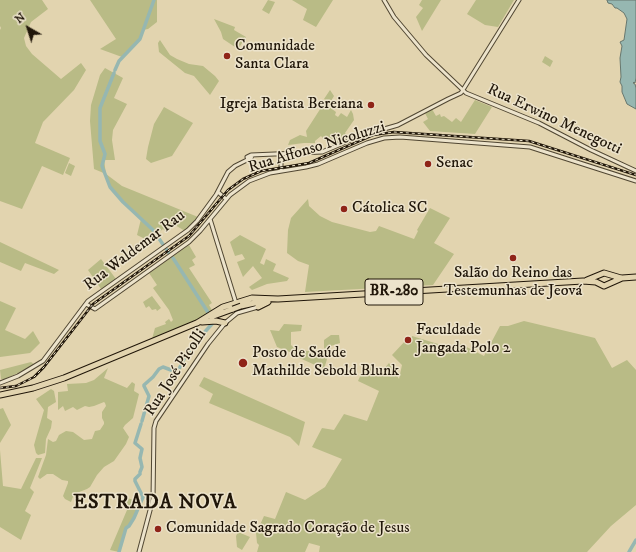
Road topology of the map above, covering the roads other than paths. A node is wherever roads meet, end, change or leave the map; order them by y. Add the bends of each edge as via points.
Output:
1 (384, 0) edge
2 (519, 0) edge
3 (463, 91) junction
4 (281, 154) junction
5 (281, 171) junction
6 (636, 171) edge
7 (636, 181) edge
8 (218, 192) junction
9 (226, 199) junction
10 (210, 219) junction
11 (608, 274) junction
12 (600, 275) junction
13 (636, 277) edge
14 (622, 278) junction
15 (583, 281) junction
16 (600, 284) junction
17 (608, 284) junction
18 (276, 299) junction
19 (236, 302) junction
20 (86, 304) junction
21 (258, 307) joint
22 (240, 312) junction
23 (197, 323) junction
24 (224, 325) junction
25 (0, 383) edge
26 (0, 395) edge
27 (139, 552) edge

1 - 3 street, Rua Erwino Menegotti via 394,17 426,55
2 - 3 street
3 - 4 street, Rua Waldemar Rau via 398,125 360,136 325,152
3 - 6 street, Rua Erwino Menegotti via 539,123
4 - 5 street
4 - 8 street, Rua Waldemar Rau via 259,155 233,167 226,174
5 - 7 street, Rua Affonso Nicoluzzi via 312,166 374,140 400,137 530,147
5 - 9 street, Rua Affonso Nicoluzzi via 261,175 249,181
8 - 9 street
8 - 20 street, Rua Waldemar Rau via 185,232
9 - 10 street, Rua Affonso Nicoluzzi
10 - 19 street
10 - 20 street, Rua Affonso Nicoluzzi via 189,242 95,309
11 - 12 highway, BR-280
11 - 14 highway, BR-280
11 - 17 highway
12 - 15 highway, BR-280
12 - 16 highway
13 - 14 highway, BR-280
14 - 17 highway, BR-280
15 - 16 highway, BR-280
15 - 18 highway, BR-280
16 - 17 highway, BR-280
18 - 19 highway via 252,298
18 - 21 highway
18 - 23 highway, BR-280, bridge via 241,306
19 - 22 street
19 - 23 highway
20 - 25 street, Rua Waldemar Rau via 43,361
21 - 22 street
22 - 24 street, Rua José Picolli
23 - 24 highway via 218,321
23 - 26 highway, BR-280 via 60,379
24 - 27 street, Rua José Picolli via 205,348 155,422 153,499

